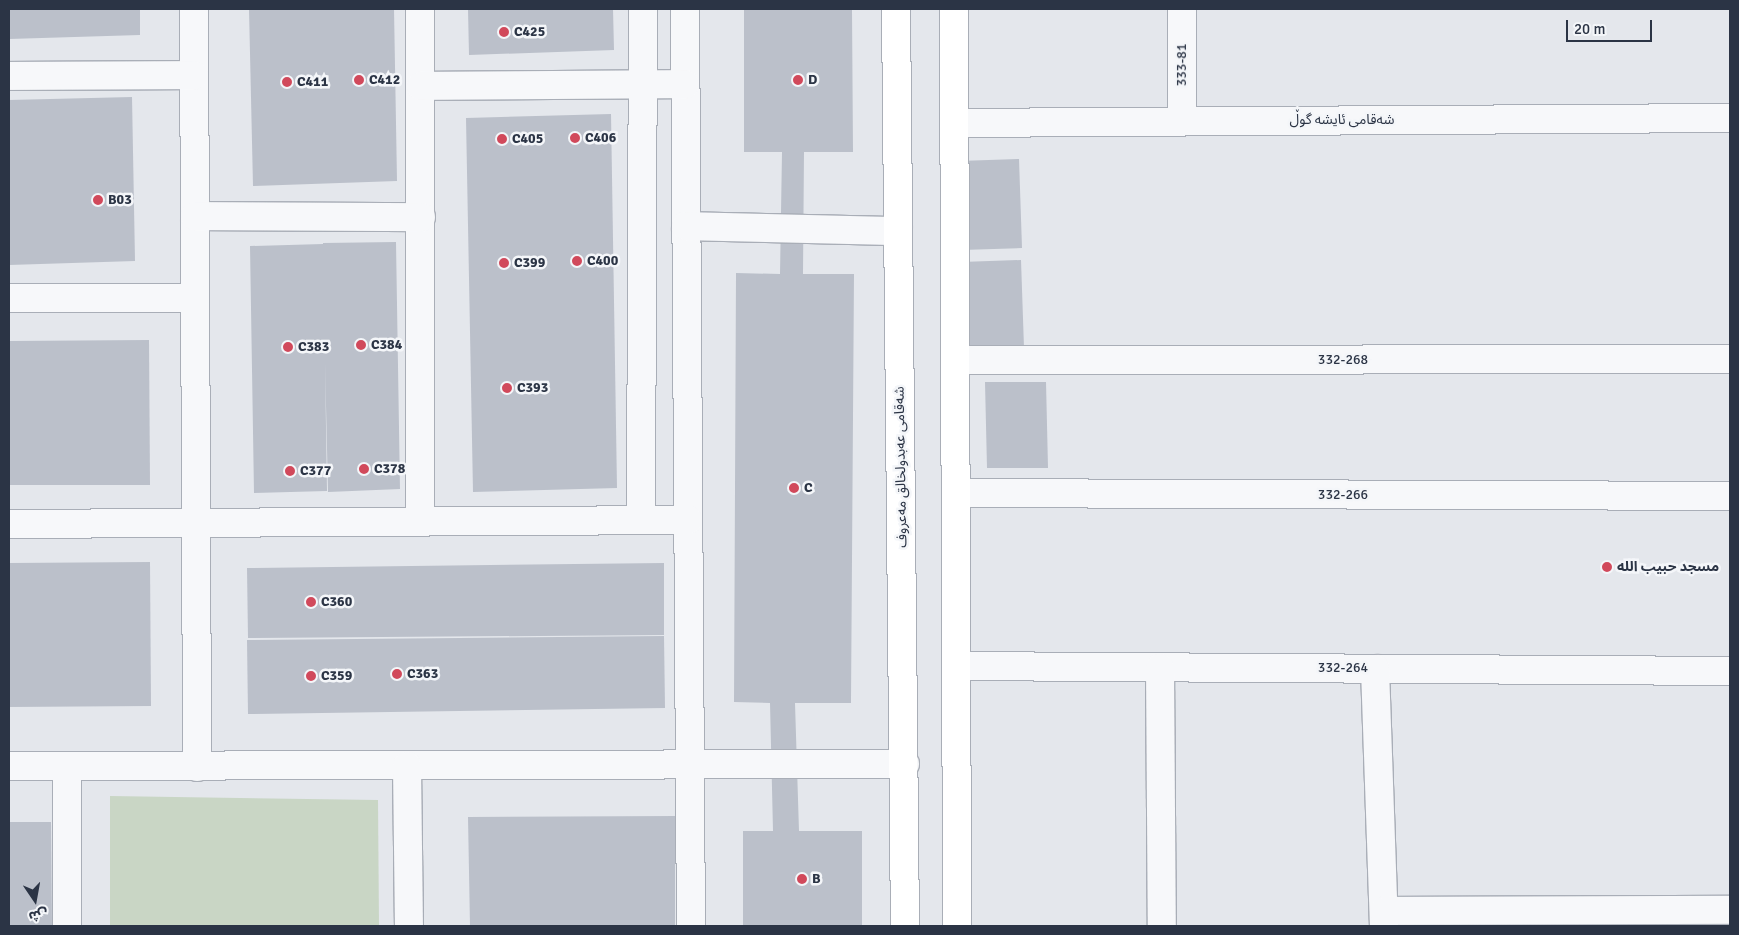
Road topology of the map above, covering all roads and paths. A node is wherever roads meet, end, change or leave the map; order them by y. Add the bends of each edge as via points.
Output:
1 (194, 9) edge
2 (420, 9) edge
3 (643, 9) edge
4 (685, 9) edge
5 (896, 9) edge
6 (954, 9) edge
7 (1182, 9) edge
8 (194, 75) junction
9 (9, 76) edge
10 (686, 84) junction
11 (421, 86) junction
12 (644, 86) junction
13 (1730, 118) edge
14 (1182, 121) junction
15 (954, 123) junction
16 (195, 216) junction
17 (421, 217) junction
18 (686, 226) junction
19 (898, 231) junction
20 (9, 298) edge
21 (195, 298) junction
22 (1730, 359) edge
23 (955, 360) junction
24 (956, 493) junction
25 (1730, 496) edge
26 (641, 520) junction
27 (688, 520) junction
28 (420, 522) junction
29 (9, 524) edge
30 (196, 525) junction
31 (956, 666) junction
32 (1160, 668) junction
33 (1375, 669) junction
34 (1730, 671) edge
35 (905, 764) junction
36 (9, 766) edge
37 (406, 766) junction
38 (690, 766) junction
39 (67, 767) junction
40 (197, 767) junction
41 (1730, 910) edge
42 (1384, 918) edge
43 (67, 926) edge
44 (409, 926) edge
45 (690, 926) edge
46 (906, 926) edge
47 (956, 926) edge
48 (1162, 926) edge

1 - 8 street
2 - 11 street
3 - 12 street
4 - 10 street
5 - 19 main road, شەقامی عەبدولخالق مەعروف
6 - 15 main road
7 - 14 street, 333-81
8 - 9 street
8 - 16 street
10 - 12 street
10 - 18 street
11 - 12 street
11 - 17 street
12 - 26 street
13 - 14 street, شەقامی ئایشە گوڵ
14 - 15 street, شەقامی ئایشە گوڵ
15 - 23 main road
16 - 17 street
16 - 21 street
17 - 28 street
18 - 19 street
18 - 27 street
19 - 35 main road, شەقامی عەبدولخالق مەعروف
20 - 21 street
21 - 30 street
22 - 23 street, 332-268
23 - 24 main road
24 - 25 street, 332-266
24 - 31 main road
26 - 27 street
26 - 28 street
27 - 38 street
28 - 30 street
29 - 30 street
30 - 40 street
31 - 32 street, 332-264
31 - 47 main road
32 - 33 street, 332-264
32 - 48 street
33 - 34 street, 332-264
33 - 42 street
35 - 38 street
35 - 46 main road, شەقامی عەبدولخالق مەعروف
36 - 39 street
37 - 38 street
37 - 40 street
37 - 44 street
38 - 45 street
39 - 40 street
39 - 43 street
41 - 42 street

